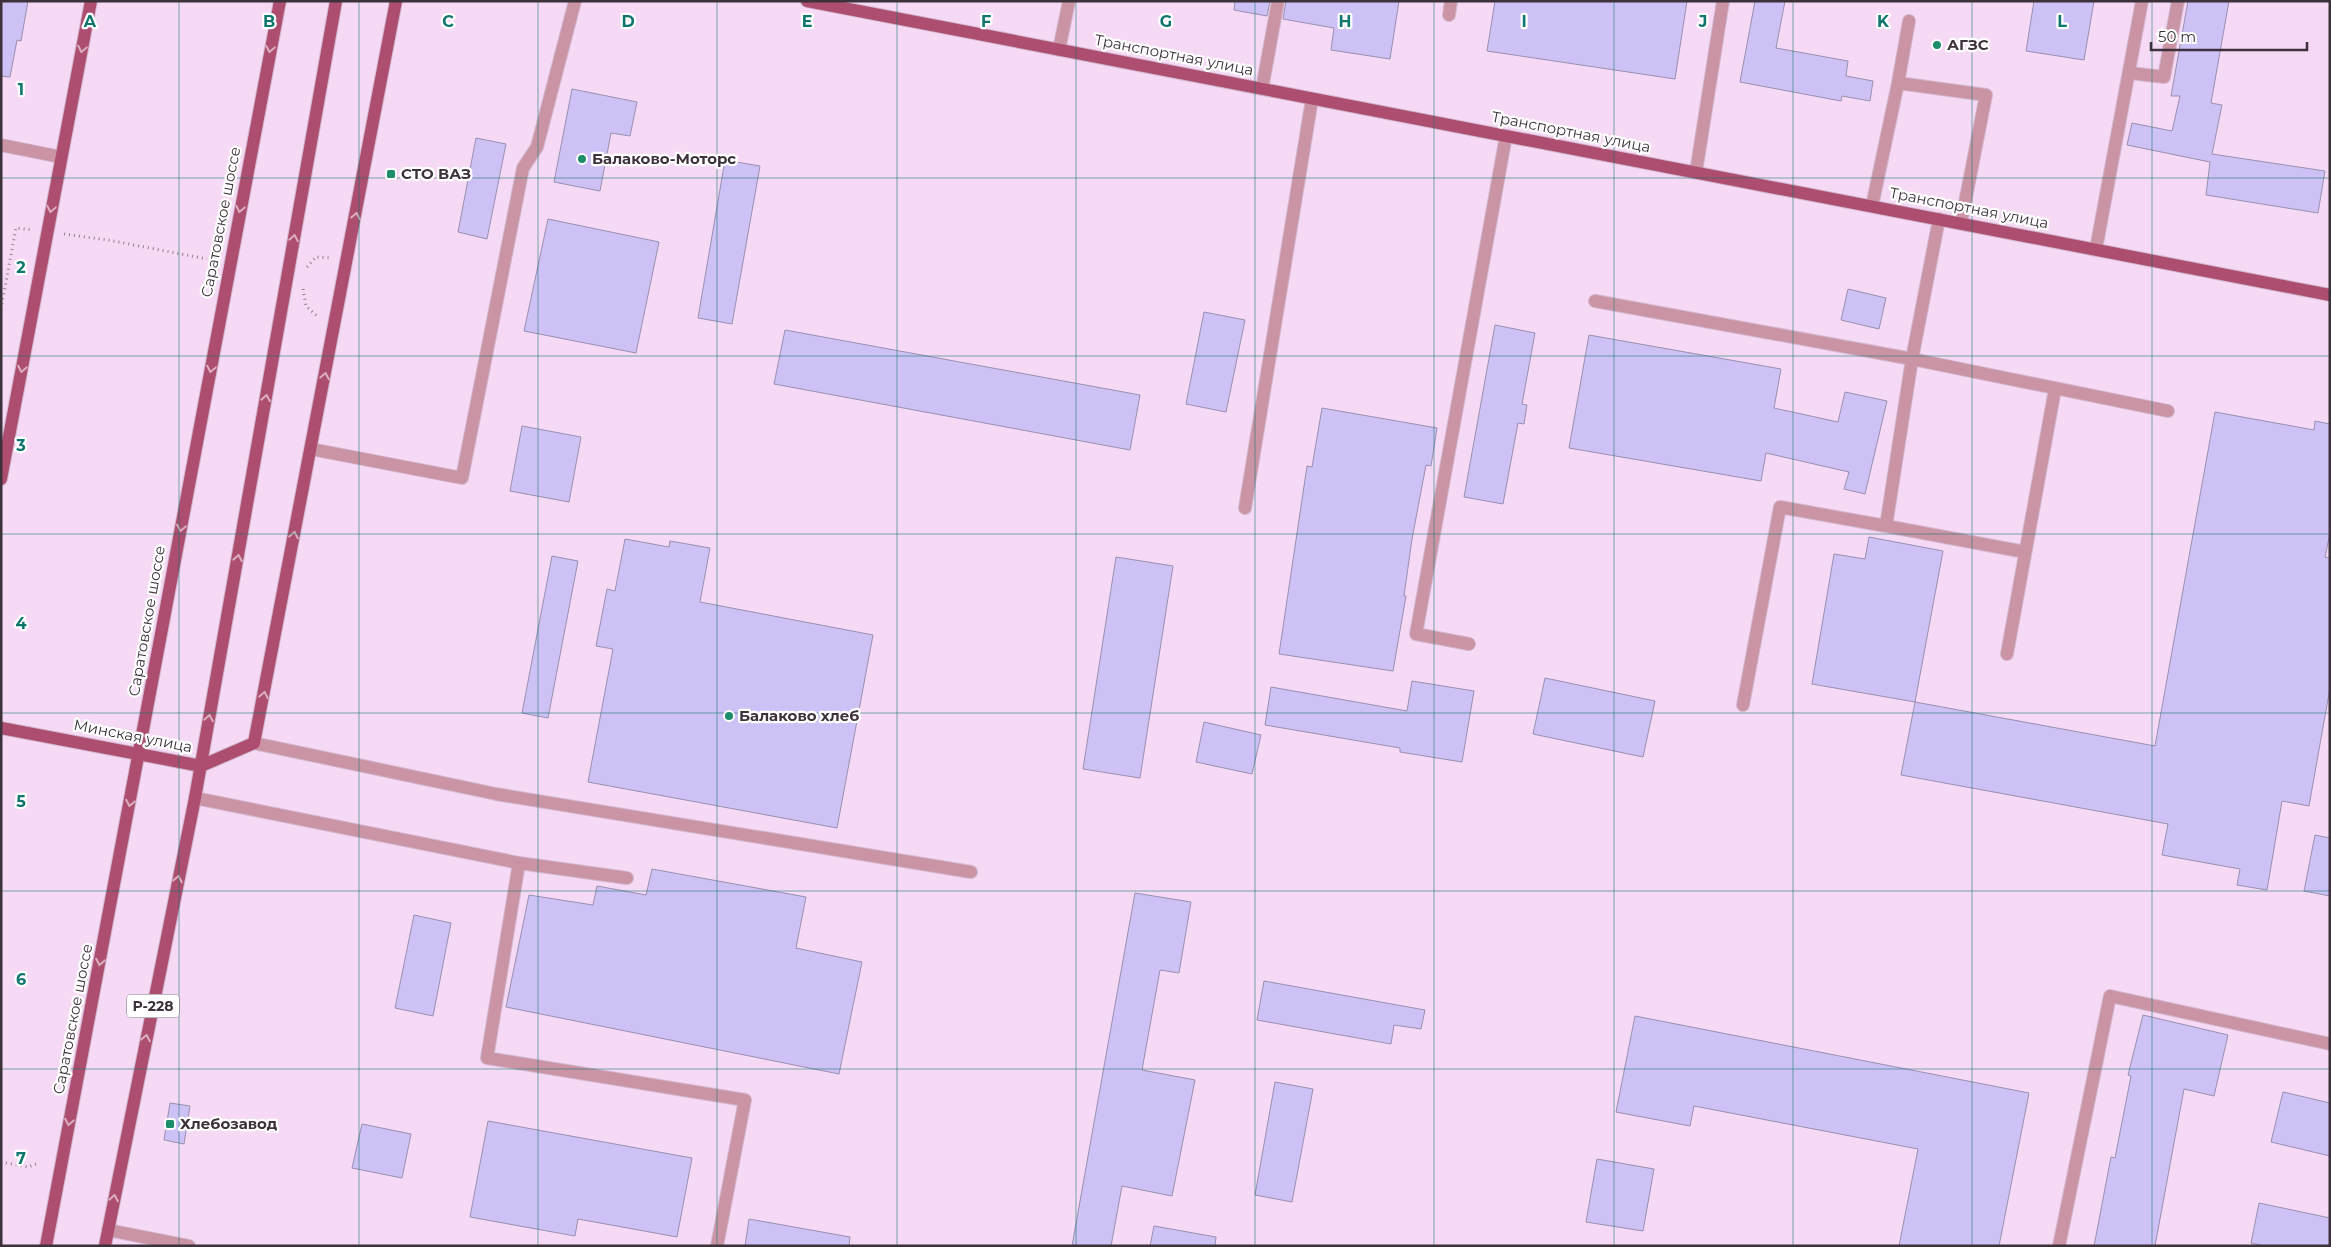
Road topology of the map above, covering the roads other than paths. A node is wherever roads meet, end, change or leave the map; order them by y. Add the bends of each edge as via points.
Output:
1 (91, 1) edge
2 (280, 1) edge
3 (336, 1) edge
4 (396, 1) edge
5 (575, 1) edge
6 (807, 1) edge
7 (1069, 1) edge
8 (1278, 1) edge
9 (1451, 1) edge
10 (1723, 1) edge
11 (2142, 1) edge
12 (2178, 1) edge
13 (1449, 15) dead end
14 (1909, 21) dead end
15 (1059, 50) junction
16 (2130, 73) junction
17 (1898, 83) junction
18 (1262, 89) junction
19 (1312, 98) junction
20 (1506, 136) junction
21 (1, 146) edge
22 (61, 157) junction
23 (1696, 172) junction
24 (1872, 206) junction
25 (1939, 219) junction
26 (1961, 223) junction
27 (2096, 250) junction
28 (2330, 295) edge
29 (1595, 301) dead end
30 (1912, 359) junction
31 (2055, 389) junction
32 (2168, 411) dead end
33 (311, 449) junction
34 (1, 479) edge
35 (1245, 508) dead end
36 (1886, 526) junction
37 (2025, 552) junction
38 (1469, 644) dead end
39 (2006, 654) dead end
40 (1743, 705) dead end
41 (1, 728) edge
42 (254, 743) junction
43 (139, 755) junction
44 (201, 766) junction
45 (195, 798) junction
46 (519, 863) junction
47 (971, 872) dead end
48 (627, 878) dead end
49 (2330, 1044) edge
50 (108, 1230) junction
51 (46, 1246) edge
52 (105, 1246) edge
53 (189, 1246) edge
54 (717, 1246) edge
55 (2059, 1246) edge

1 -> 22 main road
2 -> 43 main road, Саратовское шоссе
44 -> 3 main road
33 -> 4 main road
5 - 33 street via 538,147 523,168 462,478
6 - 15 main road, Транспортная улица
7 - 15 street
8 - 18 street
9 - 13 street
10 - 23 street
11 - 16 street
12 - 16 street via 2164,77
14 - 17 street
15 - 18 main road, Транспортная улица
16 - 27 street
17 - 24 street
17 - 26 street via 1986,95
18 - 19 main road, Транспортная улица
19 - 20 main road, Транспортная улица
19 - 35 street
20 - 23 main road, Транспортная улица
20 - 38 street via 1416,634
21 - 22 street
22 -> 34 main road
23 - 24 main road, Транспортная улица
24 - 25 main road, Транспортная улица
25 - 26 main road, Транспортная улица
25 - 30 street
26 - 27 main road, Транспортная улица
27 - 28 main road, Транспортная улица
29 - 30 street
30 - 31 street
30 - 36 street
31 - 32 street
31 - 37 street
42 -> 33 main road
36 - 37 street
36 - 40 street via 1780,507
37 - 39 street
41 - 43 main road, Минская улица
42 - 44 main road, Минская улица
42 - 47 street via 496,794
43 - 44 main road, Минская улица
43 -> 51 main road, Саратовское шоссе
44 - 45 main road, Р-228
45 - 46 street
50 -> 45 main road, Р-228
46 - 48 street
46 - 54 street via 487,1058 745,1100
49 - 55 street via 2110,996
50 - 52 main road, Р-228
50 - 53 street

